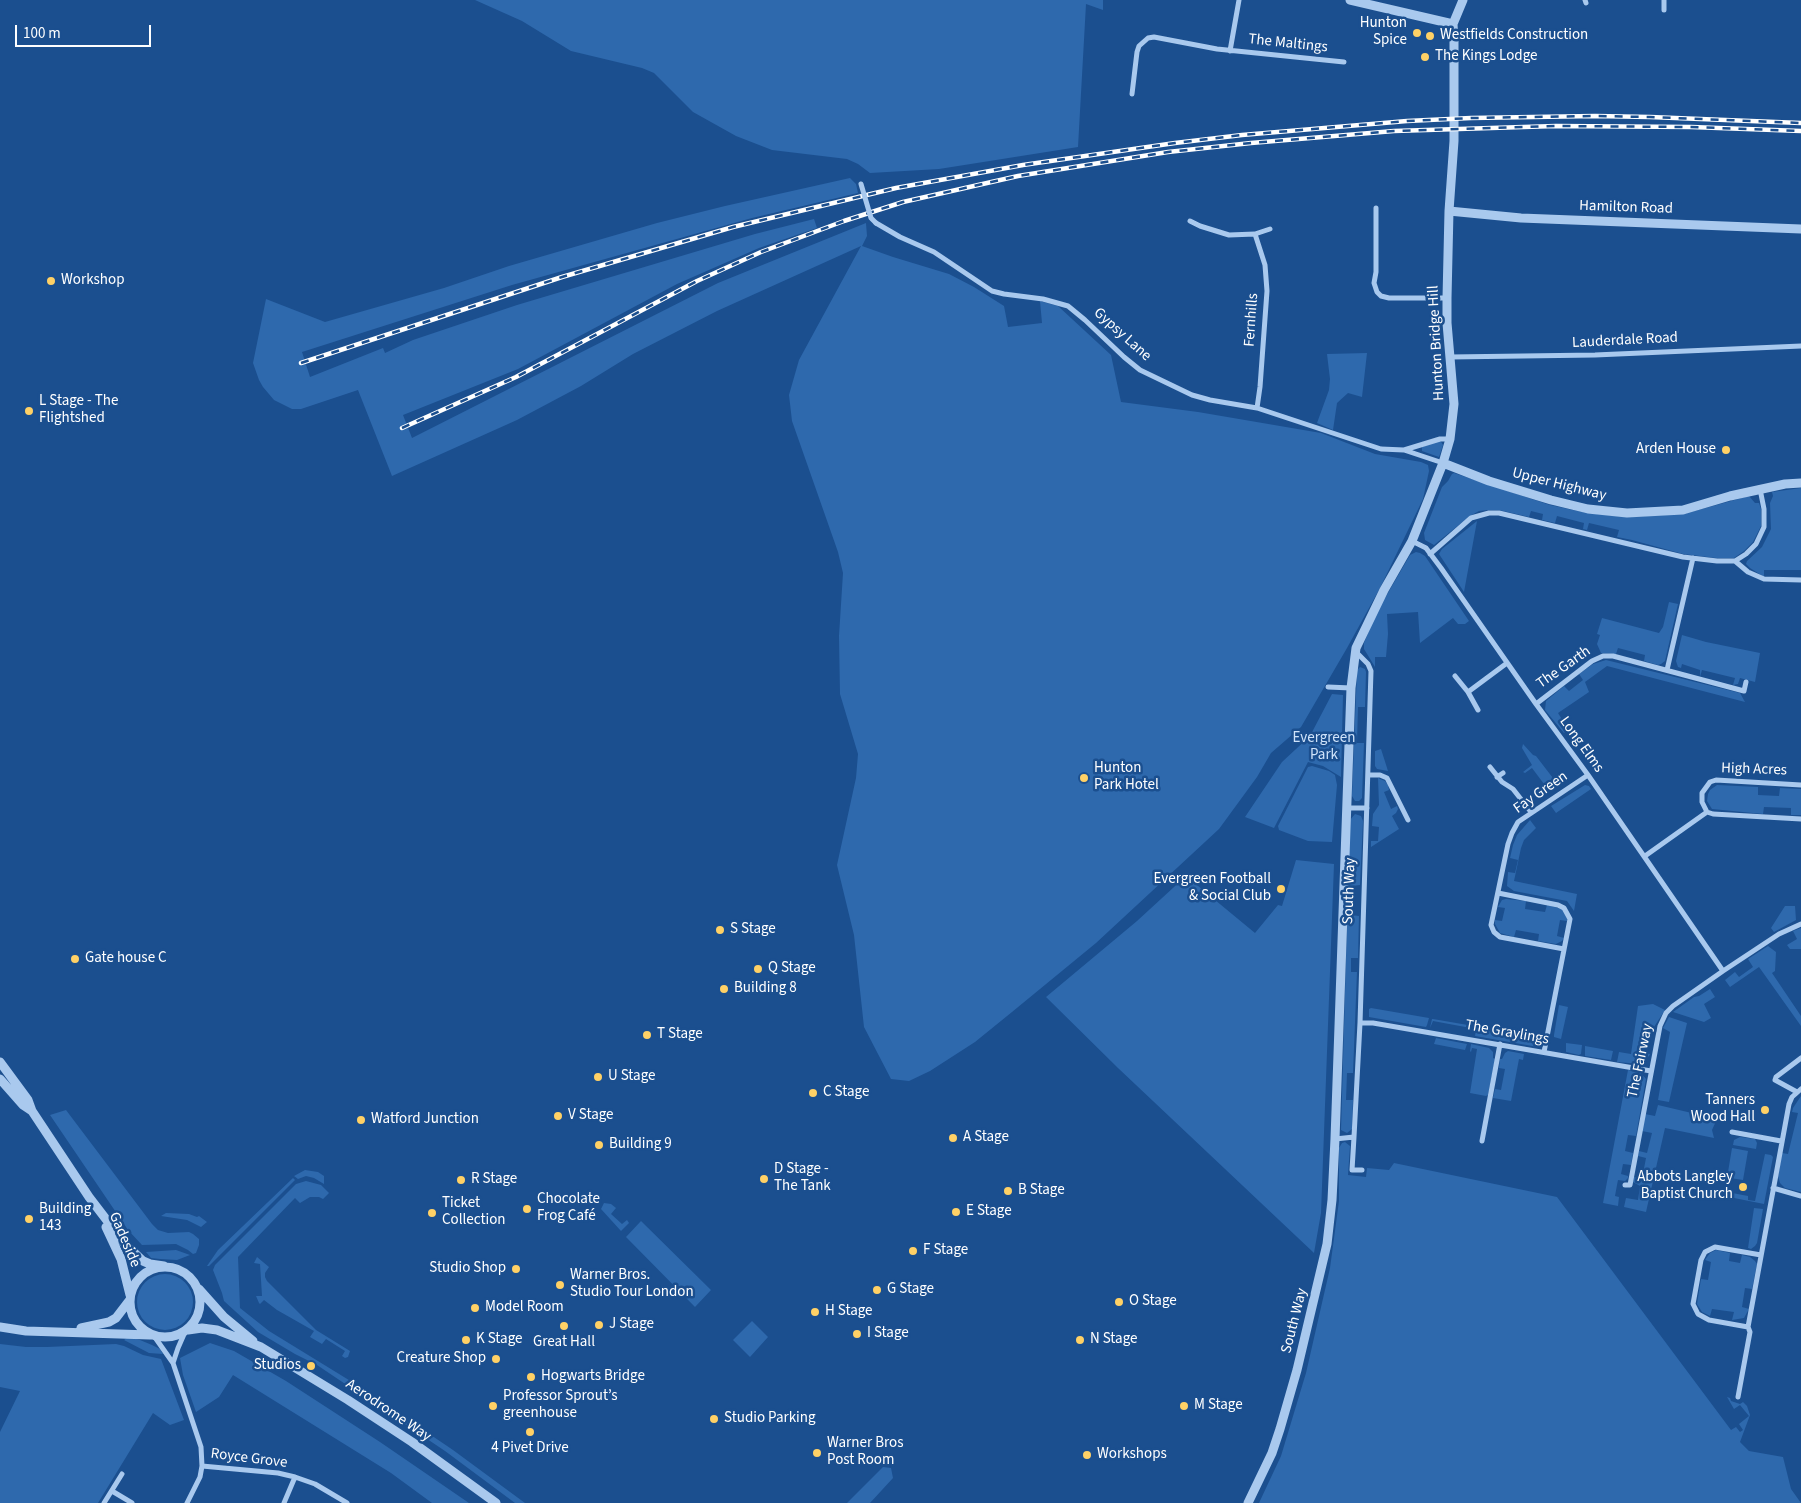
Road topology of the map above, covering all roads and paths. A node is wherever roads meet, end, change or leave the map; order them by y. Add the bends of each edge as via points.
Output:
1 (1239, 0) edge
2 (1350, 0) edge
3 (1463, 0) edge
4 (1664, 0) edge
5 (1664, 10) dead end
6 (1453, 24) junction
7 (1230, 50) junction
8 (1344, 62) dead end
9 (1132, 94) dead end
10 (861, 184) dead end
11 (1376, 208) dead end
12 (1449, 210) junction
13 (1190, 221) dead end
14 (1270, 229) dead end
15 (1801, 230) edge
16 (1255, 234) junction
17 (1447, 298) junction
18 (1801, 346) edge
19 (1450, 357) junction
20 (1257, 408) junction
21 (1450, 439) junction
22 (1404, 450) junction
23 (1443, 463) junction
24 (1801, 483) edge
25 (1760, 489) junction
26 (1412, 541) junction
27 (1430, 554) junction
28 (1693, 558) junction
29 (1735, 560) junction
30 (1801, 580) edge
31 (1359, 641) joint
32 (1356, 652) junction
33 (1507, 663) junction
34 (1667, 670) junction
35 (1455, 676) dead end
36 (1746, 682) dead end
37 (1328, 687) dead end
38 (1351, 688) junction
39 (1468, 692) junction
40 (1536, 704) junction
41 (1478, 710) dead end
42 (1490, 767) dead end
43 (1503, 773) dead end
44 (1368, 775) junction
45 (1588, 775) junction
46 (1497, 778) junction
47 (1801, 785) edge
48 (1346, 808) junction
49 (1367, 808) junction
50 (1532, 812) junction
51 (1707, 812) junction
52 (1801, 819) edge
53 (1408, 820) dead end
54 (1645, 856) junction
55 (1498, 893) junction
56 (1801, 924) edge
57 (1564, 949) junction
58 (1723, 971) junction
59 (1360, 1023) junction
60 (1500, 1044) junction
61 (1544, 1052) junction
62 (1801, 1058) edge
63 (0, 1062) edge
64 (1651, 1071) junction
65 (0, 1079) edge
66 (1799, 1091) edge
67 (32, 1112) junction
68 (1732, 1132) dead end
69 (1354, 1137) junction
70 (1335, 1139) junction
71 (1482, 1141) dead end
72 (1781, 1141) junction
73 (1362, 1170) dead end
74 (1773, 1188) junction
75 (1636, 1189) dead end
76 (1801, 1196) edge
77 (89, 1197) junction
78 (1761, 1255) junction
79 (164, 1266) junction
80 (199, 1289) junction
81 (130, 1298) junction
82 (0, 1327) edge
83 (1748, 1327) junction
84 (186, 1331) junction
85 (59, 1332) junction
86 (152, 1335) junction
87 (261, 1347) junction
88 (173, 1363) junction
89 (1738, 1397) dead end
90 (202, 1466) junction
91 (122, 1474) dead end
92 (295, 1477) junction
93 (112, 1491) junction
94 (104, 1503) edge
95 (132, 1503) edge
96 (186, 1503) edge
97 (284, 1503) edge
98 (347, 1503) edge
99 (496, 1503) edge
100 (1248, 1503) edge

1 - 7 street, The Maltings
2 - 6 street
3 - 6 street
4 - 5 street
6 - 12 street, Hunton Bridge Hill via 1454,141
7 - 8 street, The Maltings
7 - 9 street, The Maltings via 1148,38 1137,52
10 - 20 street, Gypsy Lane, bridge via 876,223 934,252 992,291 1068,306 1124,357 1154,378 1201,398
11 - 17 street via 1374,283 1377,292 1390,298
12 - 15 street, Hamilton Road via 1527,218
12 - 17 street, Hunton Bridge Hill
13 - 16 street via 1229,235
14 - 16 street
16 - 20 street, Fernhills via 1265,265 1267,291
17 - 19 street, Hunton Bridge Hill
18 - 19 street, Lauderdale Road via 1595,355
19 - 21 street, Hunton Bridge Hill via 1454,404
20 - 22 street, Gypsy Lane via 1381,449
21 - 22 street, Gypsy Lane
21 - 23 street, Hunton Bridge Hill
22 - 23 street, Gypsy Lane
23 - 25 street, Upper Highway via 1551,500 1588,509 1627,513 1683,510
23 - 26 street, Hunton Bridge Hill
24 - 25 street, Upper Highway
25 - 29 street via 1764,527 1756,544
26 - 27 street, Long Elms via 1426,548
26 - 31 street, Hunton Bridge Hill
27 - 28 street via 1471,518 1489,513
27 - 33 street, Long Elms
28 - 29 street
28 - 34 street
29 - 30 street via 1748,572 1764,579
31 - 32 street, South Way
32 - 38 street, South Way
32 - 44 street, South Way via 1371,671
33 - 39 street
33 - 40 street, Long Elms
34 - 36 street, The Garth via 1744,691
34 - 40 street, The Garth via 1603,656
35 - 39 street
37 - 38 street
38 - 48 street, South Way
39 - 41 street
40 - 45 street, Long Elms
42 - 46 street
43 - 46 street
44 - 49 street, South Way
44 - 53 street via 1387,778
45 - 50 street, Fay Green
45 - 54 street, Long Elms
46 - 50 street via 1513,789
47 - 51 street, High Acres via 1716,780 1710,782 1702,793
48 - 49 street
48 - 70 street, South Way
49 - 59 street, South Way
50 - 55 street, Fay Green via 1518,822 1512,833
51 - 52 street
51 - 54 street
54 - 58 street, Long Elms
55 - 57 street via 1564,908 1570,919
55 - 57 street, Fay Green via 1491,925 1496,934
56 - 58 street, The Fairway via 1779,934
57 - 61 street
58 - 64 street, The Fairway via 1666,1013 1660,1026
59 - 60 street, The Graylings via 1374,1022
59 - 69 street, South Way
60 - 61 street, The Graylings
60 - 71 street
61 - 64 street, The Graylings
62 - 66 street via 1775,1080
63 - 67 street, Gadeside via 28,1100
64 - 75 street, The Fairway via 1627,1185
65 - 67 street, Gadeside
66 - 72 street via 1789,1104
67 - 77 street, Gadeside
68 - 72 street
69 - 70 street
69 - 73 street, South Way via 1352,1170
70 - 100 street, South Way via 1327,1244 1318,1285 1280,1429
72 - 74 street
74 - 76 street
74 - 78 street
77 - 79 street, Gadeside via 137,1256 150,1264
77 - 81 street, Gadeside via 115,1245
78 - 83 street
78 - 83 street via 1715,1247 1708,1249 1702,1256 1693,1304 1698,1314 1709,1320
79 - 80 street via 190,1276
79 - 81 street via 140,1277
80 - 84 street via 199,1312
80 - 87 street, Aerodrome Way via 224,1317
81 - 85 street via 116,1318 109,1322
81 - 86 street via 133,1317
82 - 85 street
83 - 89 street via 1750,1332
84 - 86 street via 170,1337
84 - 87 street, Aerodrome Way via 217,1330
84 - 88 street
85 - 86 street
86 - 88 street
87 - 99 street, Aerodrome Way via 364,1411
88 - 90 street via 197,1431
90 - 92 street, Royce Grove
90 - 96 street via 200,1477
91 - 93 street
92 - 97 street
92 - 98 street, Royce Grove via 315,1484
93 - 94 street
93 - 95 street

